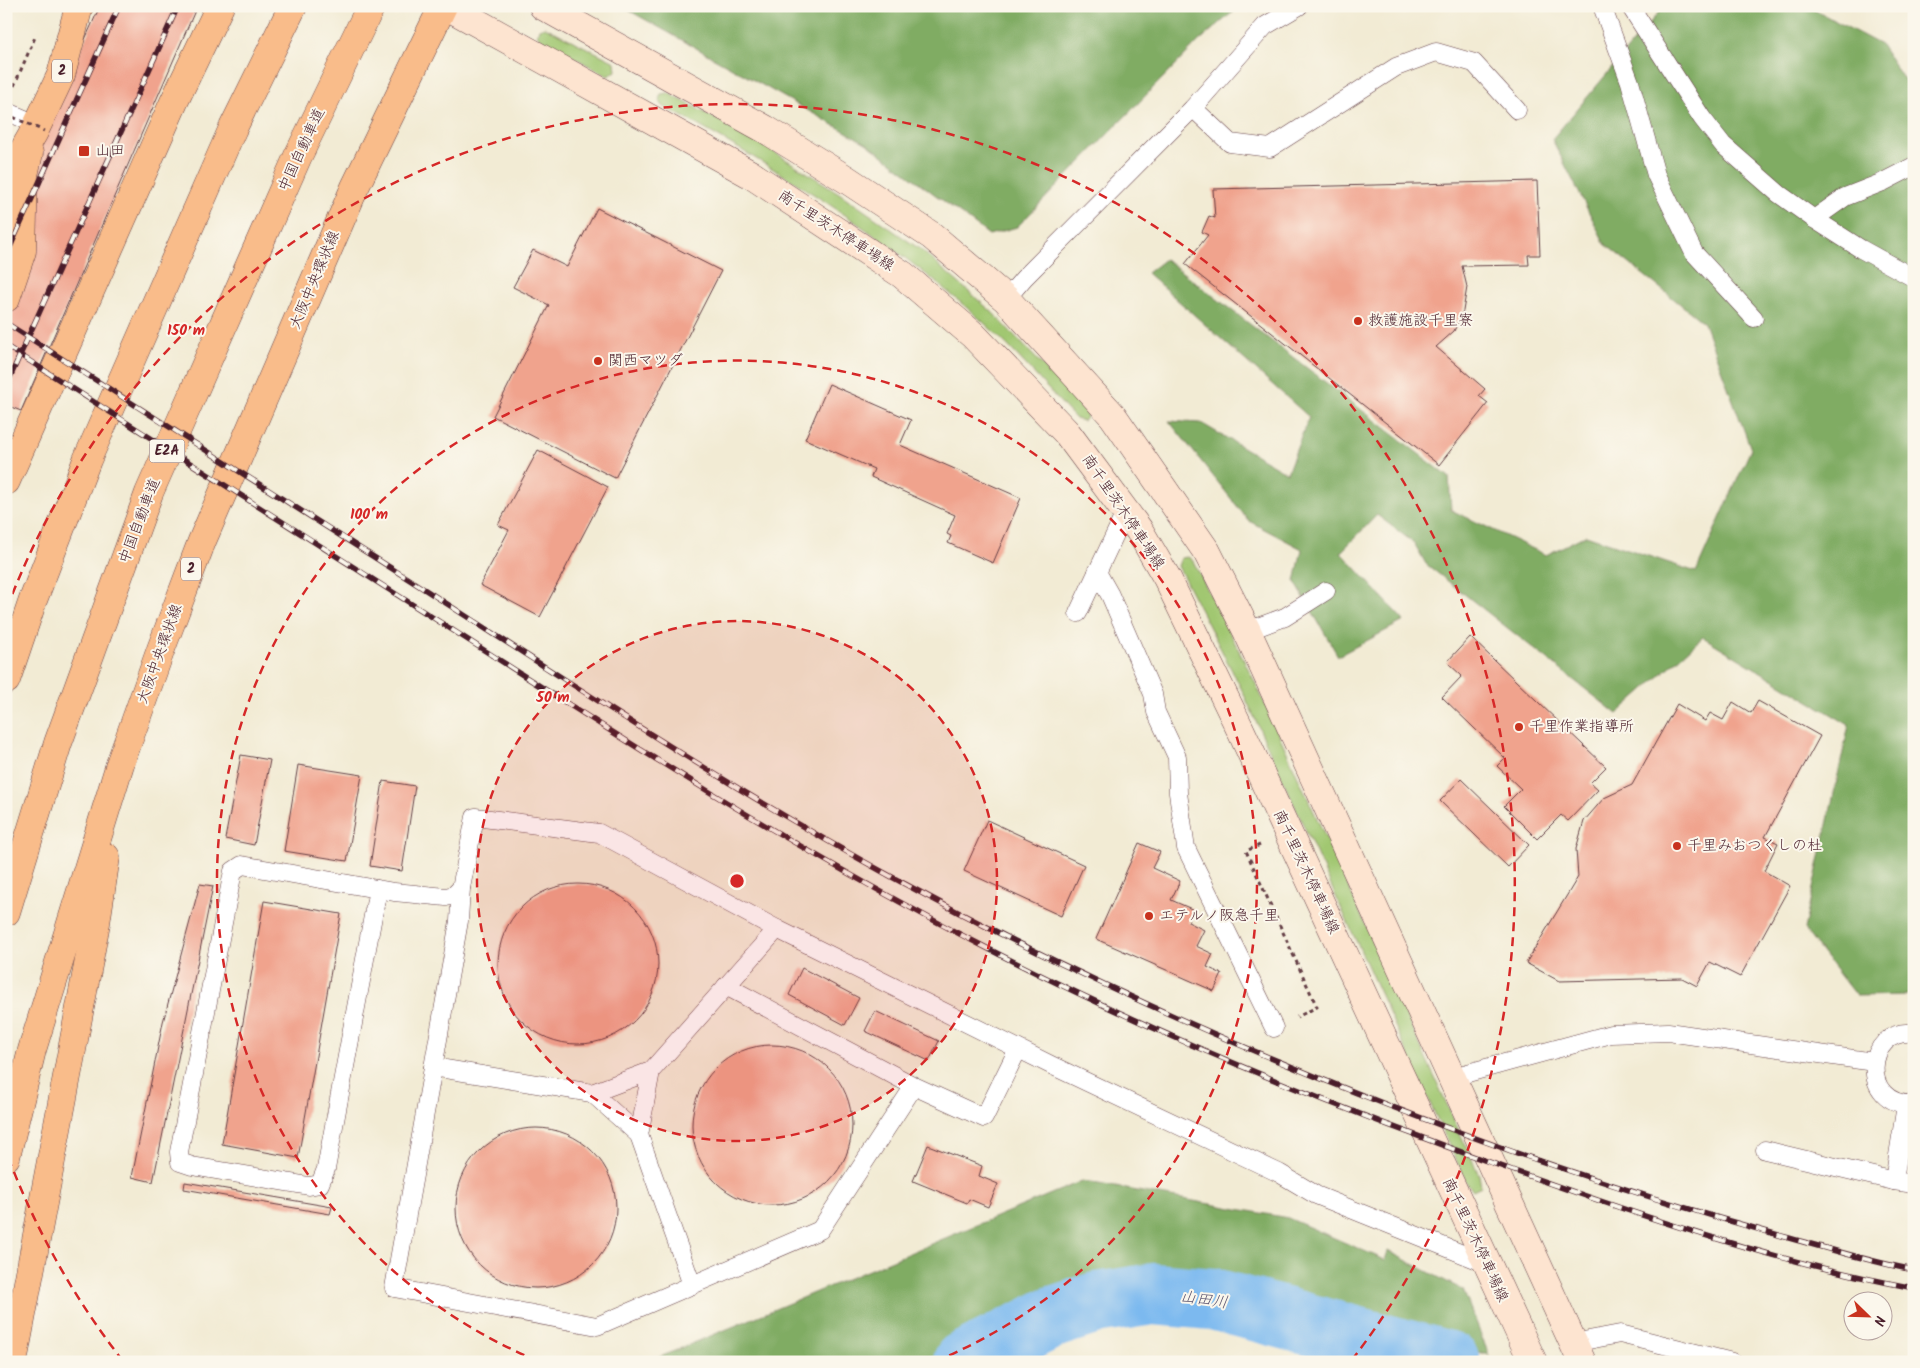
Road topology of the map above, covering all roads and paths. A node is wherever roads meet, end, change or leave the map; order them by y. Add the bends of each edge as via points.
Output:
1 (79, 6) edge
2 (220, 6) edge
3 (293, 6) edge
4 (371, 6) edge
5 (443, 6) edge
6 (446, 6) edge
7 (543, 6) edge
8 (1299, 6) edge
9 (1602, 6) edge
10 (1630, 6) edge
11 (37, 33) dead end
12 (8, 106) edge
13 (1193, 108) junction
14 (1517, 110) dead end
15 (38, 129) junction
16 (1914, 166) edge
17 (6, 181) edge
18 (1814, 219) junction
19 (1914, 278) edge
20 (6, 298) edge
21 (1006, 299) junction
22 (1754, 318) dead end
23 (6, 480) edge
24 (1126, 511) junction
25 (1097, 572) junction
26 (1326, 591) dead end
27 (1078, 613) dead end
28 (1248, 631) junction
29 (6, 680) edge
30 (120, 764) junction
31 (1268, 841) dead end
32 (461, 888) junction
33 (378, 889) junction
34 (6, 912) edge
35 (777, 929) junction
36 (726, 986) junction
37 (1274, 1028) joint
38 (1914, 1033) edge
39 (1018, 1049) junction
40 (1874, 1062) junction
41 (434, 1067) junction
42 (651, 1071) junction
43 (1453, 1077) junction
44 (914, 1086) junction
45 (592, 1093) junction
46 (1910, 1105) edge
47 (639, 1134) junction
48 (1766, 1150) dead end
49 (6, 1157) edge
50 (1894, 1181) junction
51 (1914, 1184) edge
52 (1485, 1263) junction
53 (692, 1285) junction
54 (1578, 1352) edge
55 (13, 1362) edge
56 (1533, 1362) edge
57 (1732, 1362) edge

1 - 15 main road, 2 via 61,75
2 - 23 main road
3 - 29 main road via 233,128 87,460
4 - 34 main road, 中国自動車道 / E2A via 298,156 149,493 58,743
5 - 30 main road, 大阪中央環状線 / 2 via 354,187 206,532
6 - 24 main road, 南千里茨木停車場線 via 750,174 903,275 973,335 1067,433
7 - 21 main road via 765,129 846,179 932,236
8 - 13 lane via 1265,26
9 - 22 lane via 1630,82 1656,175 1694,253
10 - 18 lane via 1712,133 1753,173
11 - 12 path
12 - 15 lane
12 - 15 path, bridge
13 - 14 lane via 1230,144 1270,148 1396,67 1436,52 1474,63
13 - 21 lane
15 - 17 main road, 2
15 - 20 main road, 2 via 24,175 22,251
16 - 18 lane via 1845,197
18 - 19 lane
21 - 28 main road via 1113,416 1207,552
24 - 25 lane
24 - 52 main road, 南千里茨木停車場線 via 1167,578 1241,732
25 - 27 lane
25 - 37 lane via 1134,649 1153,694 1156,712 1177,756 1178,794 1186,848
26 - 28 lane via 1285,617
28 - 43 main road
30 - 49 main road, 大阪中央環状線 / 2 via 32,1050
30 - 55 main road via 96,923
31 - 37 path via 1246,851 1317,1007
32 - 33 lane via 454,896 446,897
32 - 35 lane via 474,817 599,833
32 - 41 lane via 459,921
33 - 33 lane via 252,866 242,865 233,871 179,1152 180,1162 309,1186 320,1184 326,1169
35 - 36 lane
35 - 39 lane
36 - 42 lane
36 - 44 lane
38 - 40 lane via 1896,1035 1886,1041
39 - 44 lane via 984,1118
39 - 52 lane via 1279,1172 1316,1195
40 - 43 lane via 1668,1032 1610,1034
40 - 46 lane via 1874,1074 1885,1095 1895,1102
41 - 45 lane
41 - 53 lane via 394,1288 597,1326
42 - 45 lane
42 - 47 lane
43 - 54 main road
44 - 53 lane via 820,1230
45 - 47 lane
46 - 50 lane
47 - 53 lane
48 - 50 lane
50 - 51 lane
52 - 56 main road, 南千里茨木停車場線
54 - 57 lane via 1620,1334

